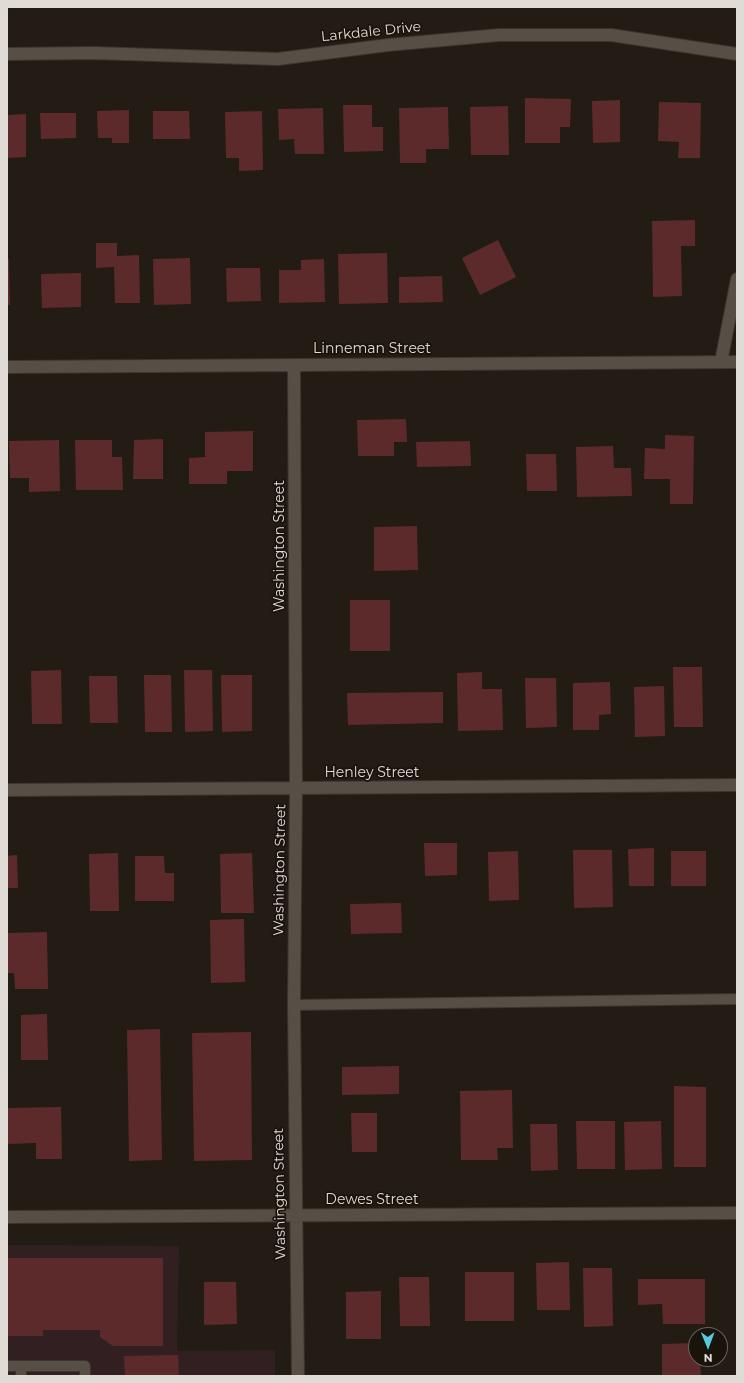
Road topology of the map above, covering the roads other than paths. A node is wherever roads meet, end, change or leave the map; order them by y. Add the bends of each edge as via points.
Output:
1 (7, 54) edge
2 (737, 54) edge
3 (737, 279) edge
4 (721, 362) junction
5 (737, 362) edge
6 (294, 365) junction
7 (7, 367) edge
8 (737, 785) edge
9 (296, 789) junction
10 (7, 790) edge
11 (737, 999) edge
12 (294, 1005) junction
13 (737, 1213) edge
14 (295, 1216) junction
15 (7, 1217) edge
16 (7, 1366) edge
17 (21, 1371) edge
18 (85, 1376) edge
19 (298, 1376) edge

1 - 2 street, Larkdale Drive via 93,53 278,59 388,45 499,35 612,35
3 - 4 street
4 - 5 street, Linneman Street
4 - 6 street, Linneman Street
6 - 7 street, Linneman Street
6 - 9 street, Washington Street
8 - 9 street, Henley Street
9 - 10 street, Henley Street
9 - 12 street, Washington Street
11 - 12 lane
12 - 14 street, Washington Street
13 - 14 street, Dewes Street
14 - 15 street, Dewes Street
14 - 19 street, Washington Street
16 - 17 lane
17 - 18 lane via 85,1366

